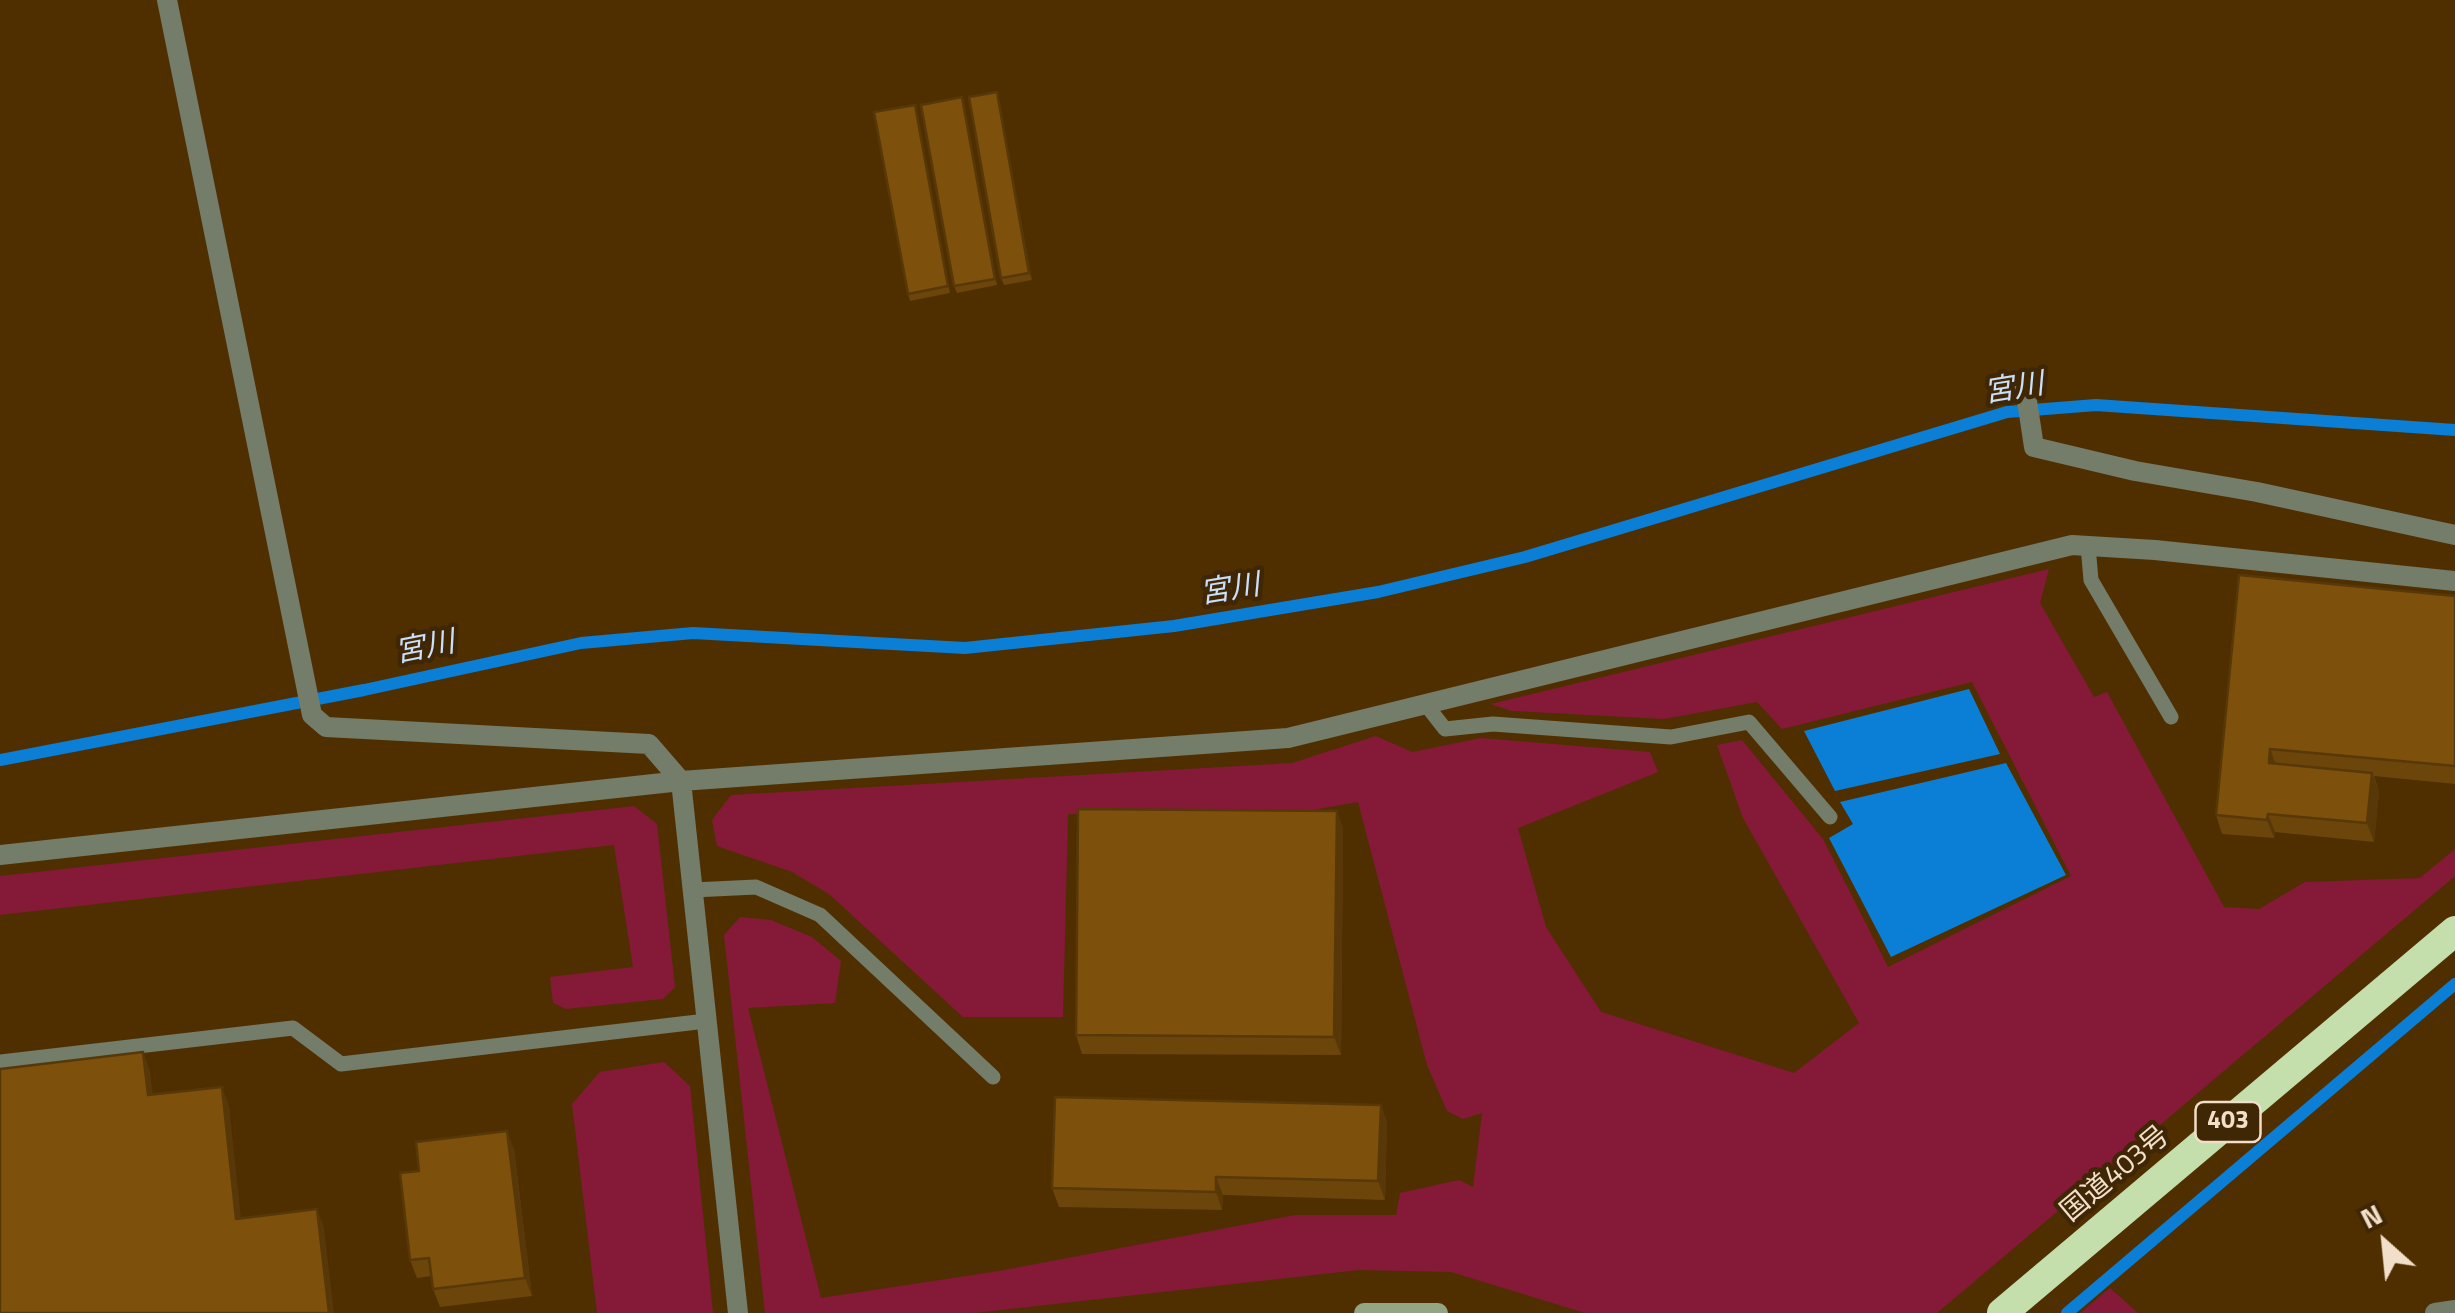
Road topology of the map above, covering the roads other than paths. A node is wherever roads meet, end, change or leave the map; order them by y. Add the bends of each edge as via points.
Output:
1 (166, 0) edge
2 (2024, 382) dead end
3 (2455, 534) edge
4 (2088, 546) junction
5 (2455, 581) edge
6 (1427, 706) junction
7 (2171, 718) dead end
8 (681, 781) junction
9 (1830, 818) dead end
10 (0, 855) edge
11 (693, 890) junction
12 (2455, 931) edge
13 (706, 1021) junction
14 (0, 1062) edge
15 (992, 1076) dead end
16 (2014, 1309) edge
17 (2455, 1310) edge
18 (738, 1313) edge
19 (1364, 1313) edge
20 (1438, 1313) edge
21 (2435, 1313) edge

1 - 8 street via 312,716 326,727 650,744
2 - 3 street via 2034,447
4 - 5 street
4 - 6 street
4 - 7 lane via 2092,580
6 - 8 street via 1288,738
6 - 9 lane via 1445,730 1494,724 1671,737 1749,722
8 - 10 street
8 - 11 street
11 - 13 street
11 - 15 lane via 756,887 820,915
12 - 16 highway, 国道403号 / 403
13 - 14 lane via 341,1064 292,1028
13 - 18 street
17 - 21 street
19 - 20 street

